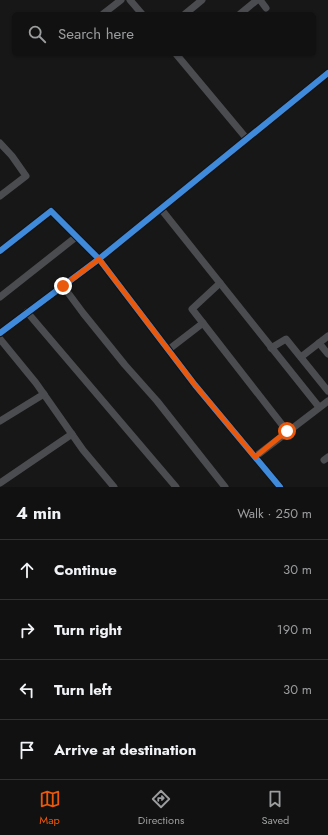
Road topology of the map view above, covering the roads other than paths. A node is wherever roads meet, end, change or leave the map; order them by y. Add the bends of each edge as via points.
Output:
1 (121, 0) edge
2 (130, 0) edge
3 (202, 0) edge
4 (258, 0) edge
5 (266, 8) dead end
6 (106, 12) edge
7 (140, 12) edge
8 (187, 12) edge
9 (243, 12) edge
10 (178, 56) edge
11 (328, 73) edge
12 (248, 139) junction
13 (0, 143) edge
14 (0, 196) edge
15 (161, 209) junction
16 (76, 237) junction
17 (0, 251) edge
18 (99, 259) junction
19 (220, 283) junction
20 (63, 286) junction
21 (0, 297) edge
22 (27, 312) junction
23 (203, 323) junction
24 (0, 333) edge
25 (328, 336) edge
26 (319, 343) junction
27 (271, 348) junction
28 (168, 350) junction
29 (328, 354) edge
30 (301, 357) junction
31 (328, 391) edge
32 (44, 394) junction
33 (328, 401) edge
34 (319, 407) junction
35 (0, 422) edge
36 (287, 431) junction
37 (72, 434) junction
38 (255, 457) junction
39 (0, 483) edge
40 (114, 487) edge
41 (176, 487) edge
42 (225, 487) edge
43 (280, 487) edge

1 - 6 street
2 - 7 street
3 - 8 street
4 - 5 street
4 - 9 street
10 - 12 street
11 - 12 street
12 - 15 street
13 - 14 street via 26,176
15 - 18 street
15 - 19 street
16 - 17 street via 51,211
16 - 18 street
16 - 21 street
18 - 20 street
18 - 28 street
19 - 23 street via 192,309
19 - 27 street
20 - 22 street
20 - 42 street
22 - 24 street
22 - 41 street
23 - 28 street
23 - 36 street
24 - 32 street
25 - 26 street
26 - 29 street
26 - 30 street
27 - 30 street via 286,339
27 - 34 street
28 - 38 street
30 - 31 street
32 - 35 street
32 - 37 street
33 - 34 street
34 - 36 street
36 - 38 street
37 - 39 street
37 - 40 street
38 - 43 street

